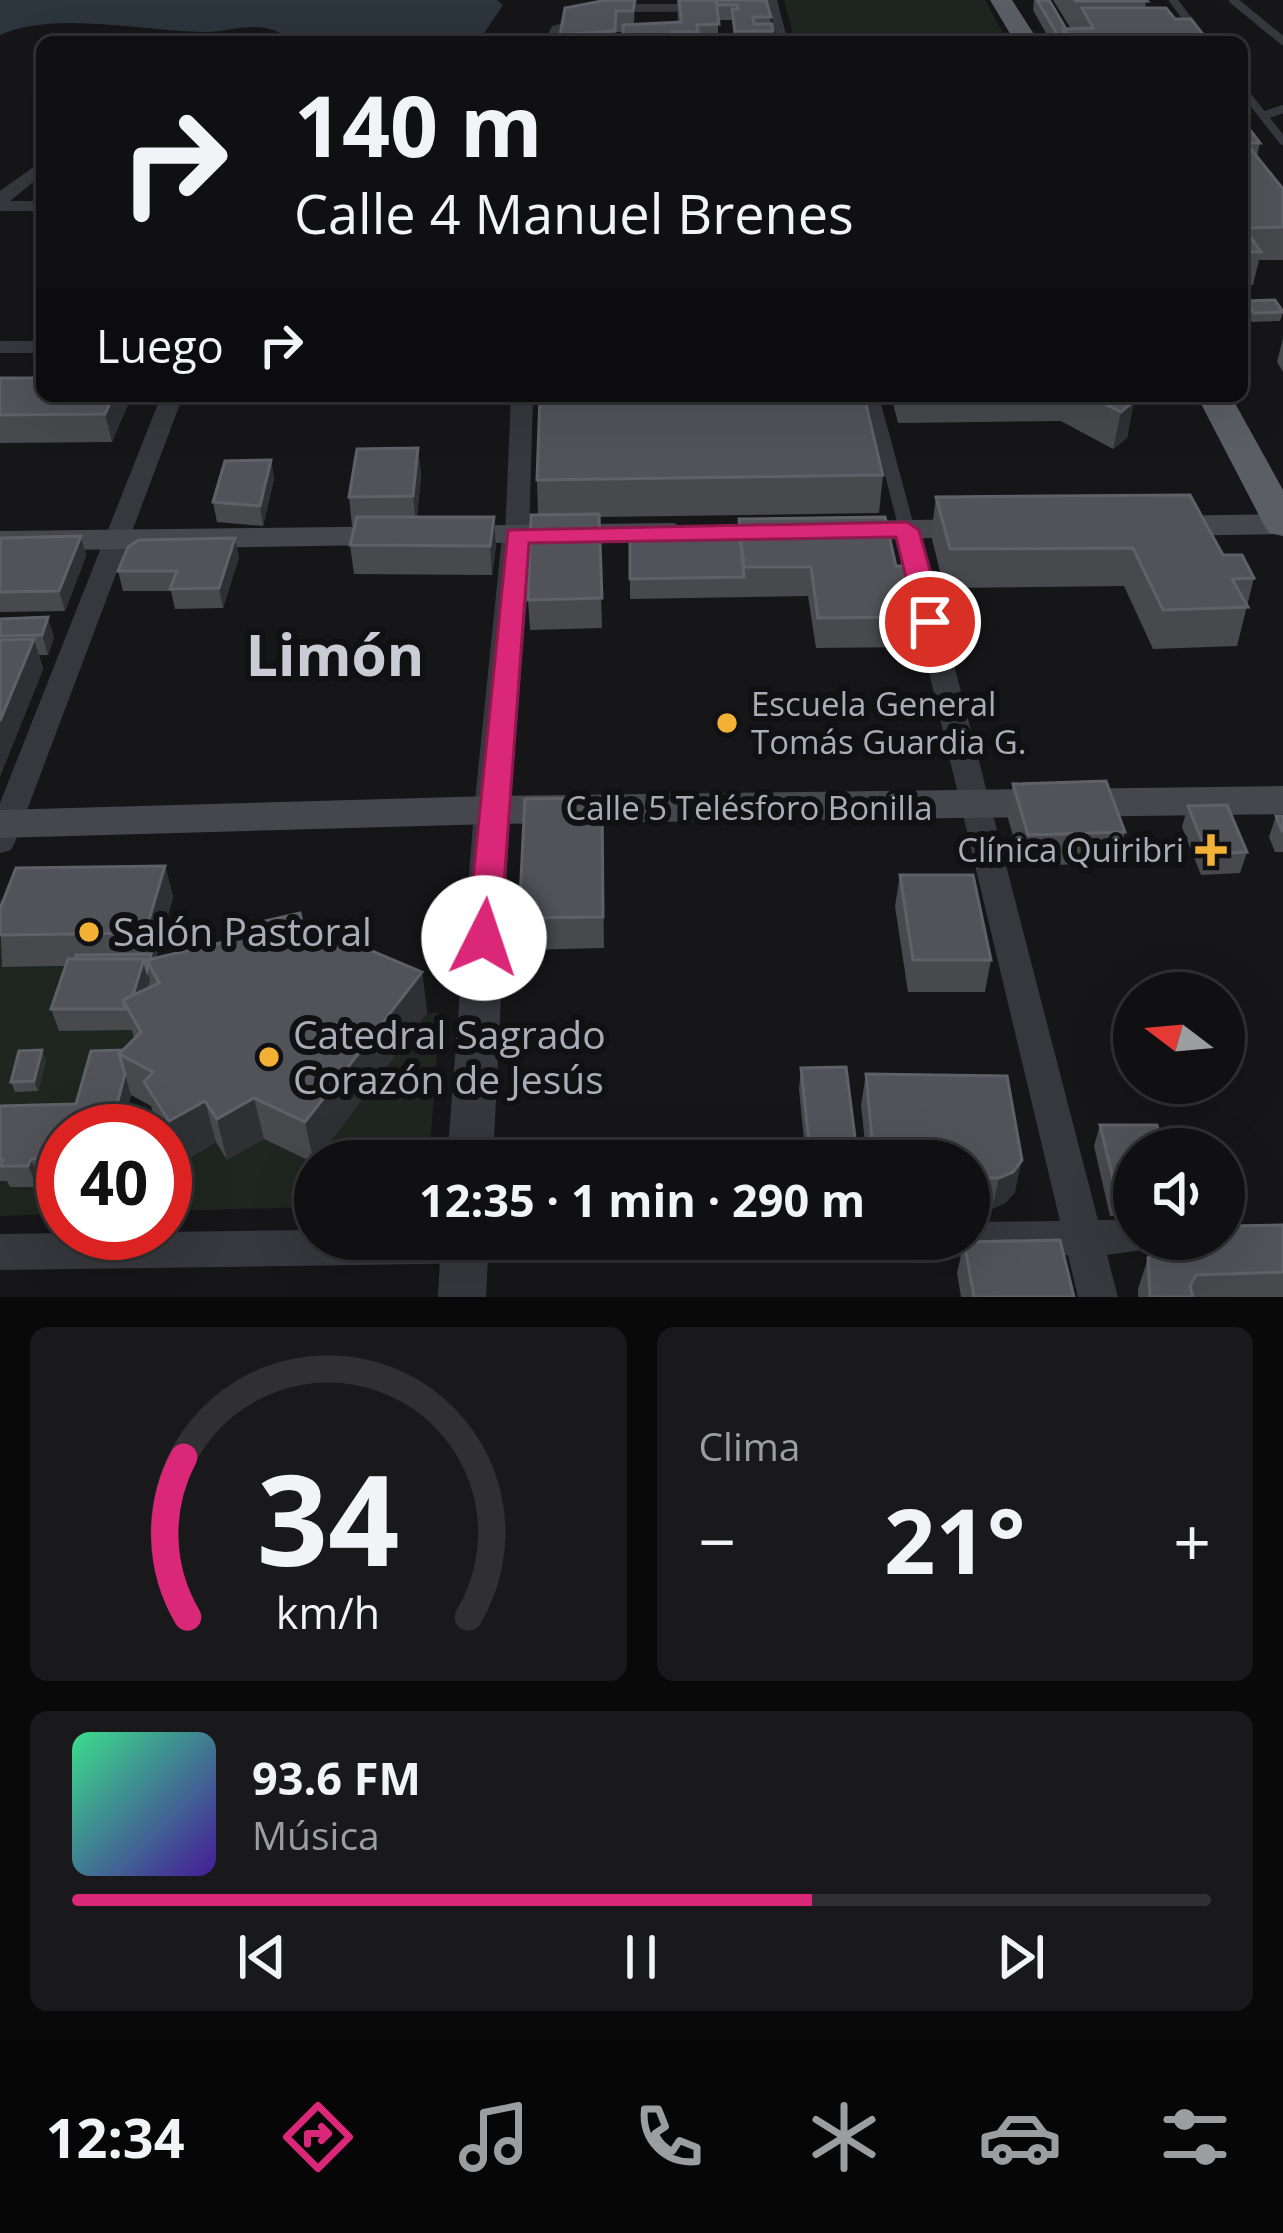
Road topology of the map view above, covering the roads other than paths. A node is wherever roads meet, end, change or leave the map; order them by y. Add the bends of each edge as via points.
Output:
1 (667, 0) edge
2 (1001, 0) edge
3 (1173, 0) edge
4 (1182, 0) edge
5 (1233, 0) edge
6 (773, 4) edge
7 (637, 8) junction
8 (553, 36) edge
9 (781, 36) edge
10 (1023, 36) edge
11 (1205, 36) edge
12 (1206, 36) edge
13 (1283, 40) edge
14 (1248, 89) edge
15 (1248, 97) edge
16 (1283, 109) edge
17 (1263, 116) junction
18 (1283, 141) edge
19 (36, 171) edge
20 (0, 203) edge
21 (36, 206) edge
22 (36, 346) edge
23 (0, 347) edge
24 (170, 402) edge
25 (522, 402) edge
26 (874, 402) edge
27 (1217, 402) edge
28 (1242, 402) edge
29 (1283, 472) edge
30 (1283, 524) edge
31 (1118, 526) edge
32 (1024, 528) edge
33 (907, 530) junction
34 (815, 531) edge
35 (700, 533) edge
36 (517, 536) junction
37 (116, 539) junction
38 (0, 541) edge
39 (1283, 800) edge
40 (977, 806) junction
41 (492, 809) junction
42 (2, 830) edge
43 (471, 1140) edge
44 (1113, 1237) edge
45 (990, 1238) edge
46 (1083, 1238) junction
47 (294, 1245) edge
48 (0, 1252) edge
49 (464, 1260) edge
50 (461, 1297) edge
51 (1098, 1297) edge

1 - 7 street
2 - 10 highway
3 - 11 lane
4 - 12 lane
5 - 13 lane
6 - 7 street
6 - 9 street
7 - 8 street
14 - 17 lane
15 - 17 lane
16 - 17 lane
17 - 18 lane
19 - 20 street
20 - 21 street
22 - 23 street
24 - 37 street
25 - 36 street
26 - 33 street
27 - 30 highway
28 - 29 highway
30 - 31 main road
32 - 33 main road
33 - 34 main road
33 - 40 street
35 - 36 main road
36 - 37 main road
36 - 41 street
37 - 38 main road
37 - 42 street
39 - 40 main road, Calle 5 Telésforo Bonilla
40 - 41 main road, Calle 5 Telésforo Bonilla
40 - 46 street
41 - 42 main road, Calle 5 Telésforo Bonilla
41 - 43 street
44 - 46 street
45 - 46 street
46 - 51 street
47 - 48 street
49 - 50 street

